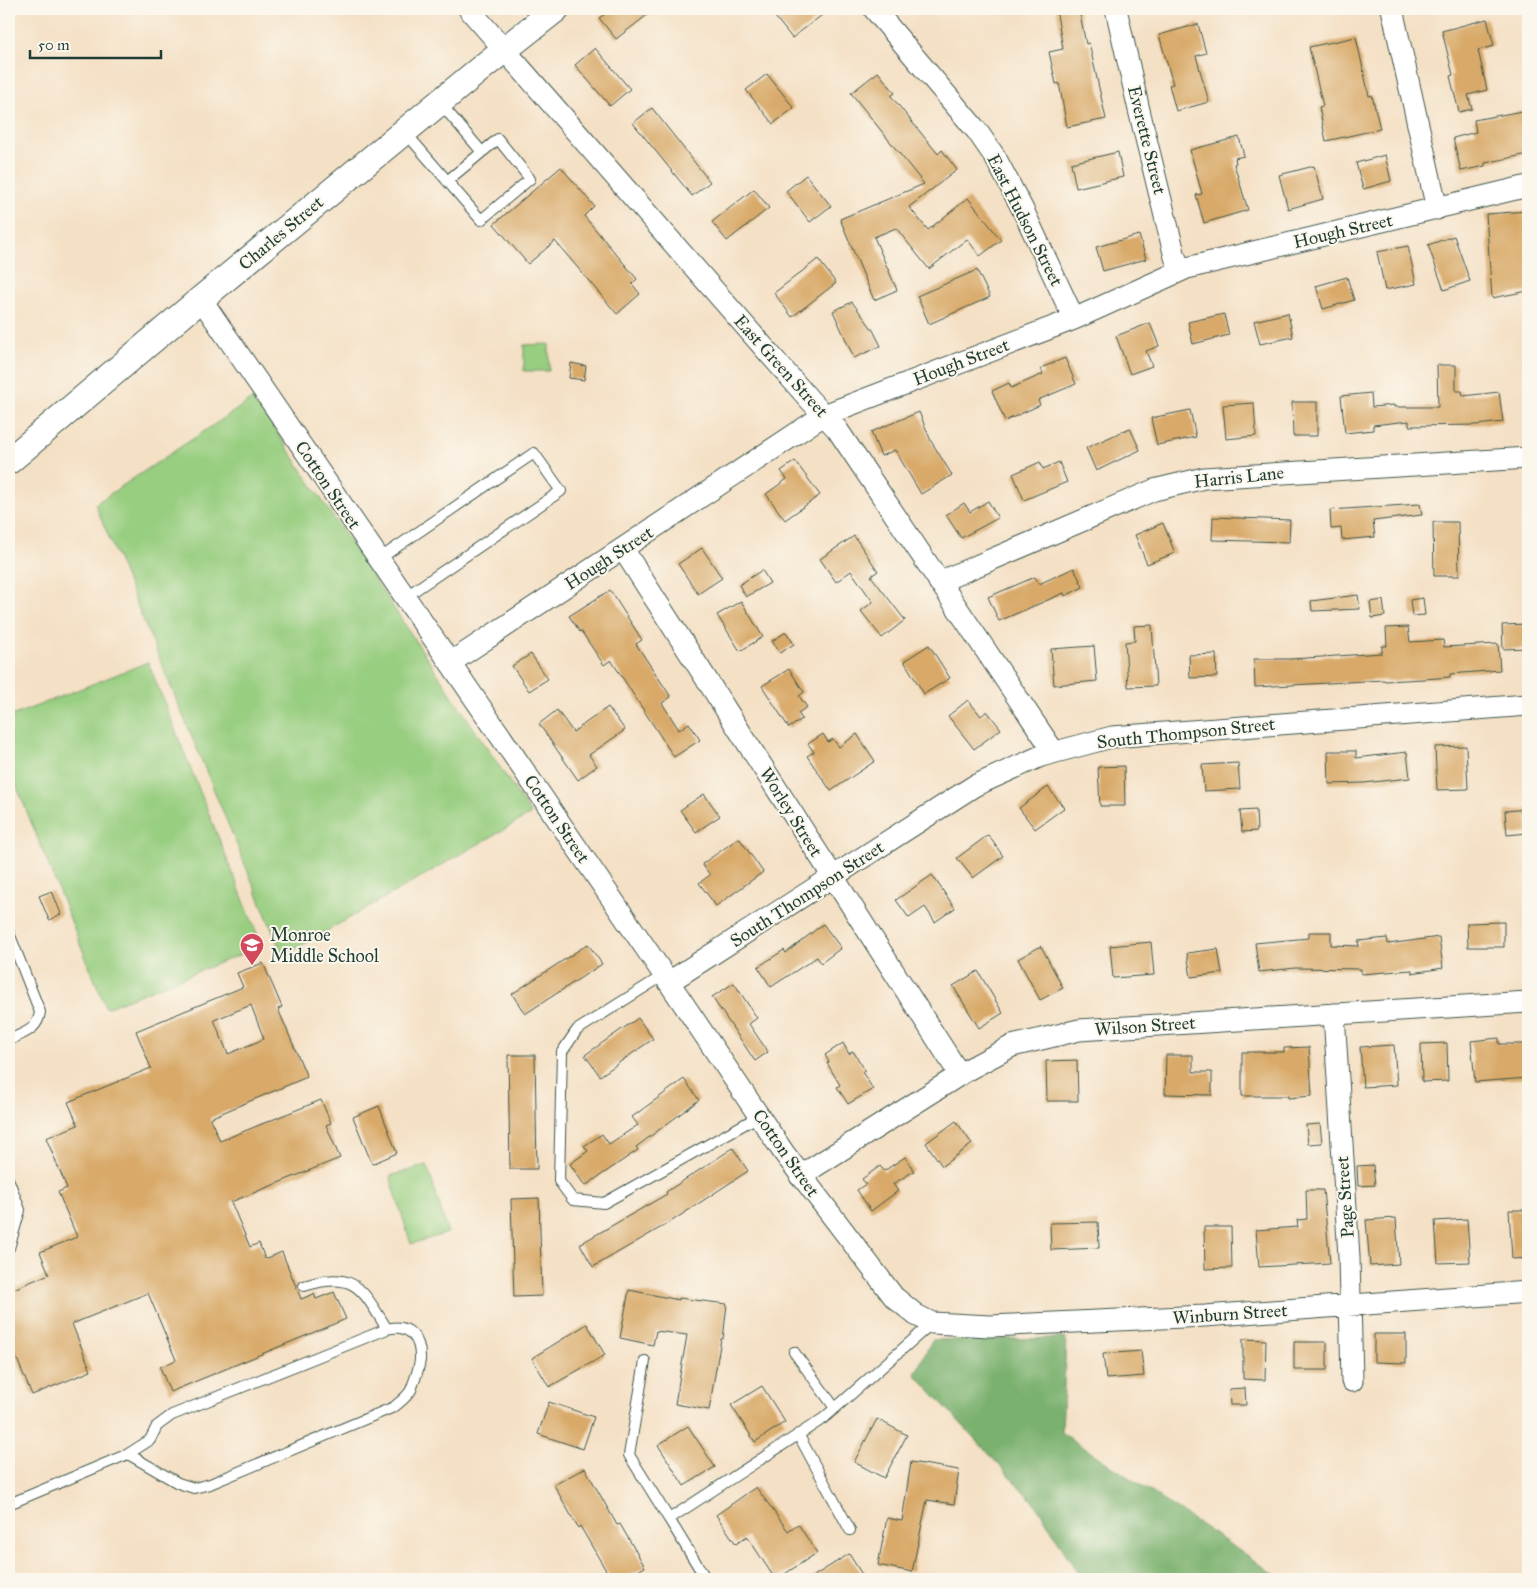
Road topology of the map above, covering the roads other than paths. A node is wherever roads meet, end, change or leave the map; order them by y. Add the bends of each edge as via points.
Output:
1 (469, 9) edge
2 (556, 9) edge
3 (874, 9) edge
4 (1116, 9) edge
5 (1392, 9) edge
6 (504, 51) junction
7 (440, 102) junction
8 (404, 131) junction
9 (482, 152) junction
10 (447, 181) junction
11 (1528, 186) edge
12 (1437, 209) junction
13 (1182, 270) junction
14 (201, 299) junction
15 (1074, 319) junction
16 (824, 415) junction
17 (1528, 458) edge
18 (9, 461) edge
19 (623, 548) junction
20 (379, 559) junction
21 (939, 582) junction
22 (405, 597) junction
23 (450, 663) junction
24 (1528, 705) edge
25 (1054, 752) junction
26 (833, 878) junction
27 (9, 933) edge
28 (666, 978) junction
29 (1528, 1002) edge
30 (1334, 1014) junction
31 (9, 1040) edge
32 (960, 1075) junction
33 (759, 1116) junction
34 (800, 1176) junction
35 (9, 1181) edge
36 (9, 1248) edge
37 (304, 1286) dead end
38 (1528, 1292) edge
39 (1351, 1304) junction
40 (932, 1323) junction
41 (387, 1329) junction
42 (794, 1352) dead end
43 (644, 1361) dead end
44 (1352, 1381) dead end
45 (835, 1408) junction
46 (798, 1434) junction
47 (128, 1454) junction
48 (9, 1504) edge
49 (669, 1519) junction
50 (850, 1530) dead end
51 (706, 1579) edge

1 - 6 street, East Green Street
2 - 6 street, Charles Street
3 - 15 street, East Hudson Street via 977,131 995,157
4 - 13 street, Everette Street via 1141,119
5 - 12 street
6 - 7 street, Charles Street
6 - 16 street, East Green Street
7 - 8 street, Charles Street
7 - 9 lane
8 - 10 lane
8 - 14 street, Charles Street
9 - 10 lane
9 - 10 lane via 498,138 530,179 480,220
11 - 12 street, Hough Street
12 - 13 street, Hough Street
13 - 15 street, Hough Street
14 - 18 street, Charles Street
14 - 20 street, Cotton Street
15 - 16 street, Hough Street
16 - 19 street, Hough Street
16 - 21 street, East Green Street via 837,428
17 - 21 street, Harris Lane via 1204,478 1154,490
19 - 23 street, Hough Street
19 - 26 street, Worley Street
20 - 22 street, Cotton Street
20 - 22 lane via 534,453 561,491
21 - 25 street, East Green Street
22 - 23 street, Cotton Street
23 - 28 street, Cotton Street
24 - 25 street, South Thompson Street via 1112,737
25 - 26 street, South Thompson Street via 974,786
26 - 28 street, South Thompson Street
26 - 32 street, Worley Street
27 - 31 lane via 40,1012 33,1028
28 - 33 street, Cotton Street
28 - 33 lane via 577,1030 562,1052 559,1181 573,1200 604,1203
29 - 30 street, Wilson Street
30 - 32 street, Wilson Street via 1079,1030 1012,1046
30 - 39 street, Page Street
32 - 34 street, Wilson Street
33 - 34 street, Cotton Street
34 - 40 street, Cotton Street via 894,1298
35 - 36 lane via 20,1210
37 - 41 lane via 325,1280 344,1280 358,1287
38 - 39 street, Winburn Street
39 - 40 street, Winburn Street via 1205,1316 1000,1326
39 - 44 street, Page Street
40 - 45 lane
41 - 47 lane via 172,1415 157,1426 150,1440
41 - 47 lane via 396,1326 414,1334 420,1360 410,1392 394,1407 194,1488 178,1483
42 - 45 lane
43 - 49 lane via 629,1455
45 - 46 lane
46 - 49 lane
46 - 50 lane
47 - 48 lane
49 - 51 lane

